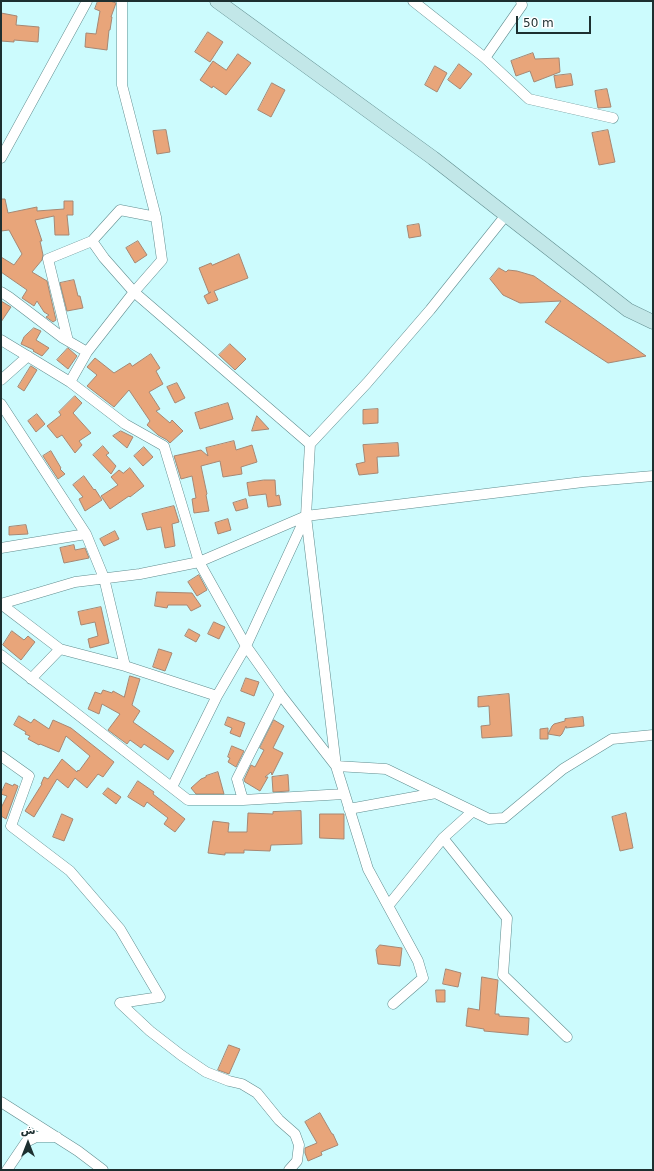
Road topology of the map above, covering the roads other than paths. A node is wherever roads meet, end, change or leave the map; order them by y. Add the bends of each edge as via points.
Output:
1 (87, 1) edge
2 (122, 1) edge
3 (413, 1) edge
4 (521, 1) edge
5 (223, 2) edge
6 (484, 58) junction
7 (613, 118) dead end
8 (1, 158) edge
9 (506, 215) junction
10 (156, 217) junction
11 (92, 241) junction
12 (1, 292) edge
13 (134, 292) junction
14 (653, 322) edge
15 (1, 340) edge
16 (68, 341) junction
17 (87, 352) junction
18 (28, 356) junction
19 (1, 380) edge
20 (70, 382) junction
21 (1, 404) edge
22 (310, 444) junction
23 (653, 476) edge
24 (306, 516) junction
25 (86, 534) junction
26 (1, 548) edge
27 (199, 562) junction
28 (104, 578) junction
29 (1, 604) edge
30 (246, 646) junction
31 (60, 649) junction
32 (1, 655) edge
33 (125, 666) junction
34 (32, 679) junction
35 (280, 694) junction
36 (217, 696) junction
37 (653, 735) edge
38 (1, 756) edge
39 (336, 766) junction
40 (172, 787) junction
41 (436, 793) junction
42 (344, 794) junction
43 (243, 800) junction
44 (349, 809) junction
45 (473, 811) junction
46 (443, 838) junction
47 (388, 906) junction
48 (393, 1004) dead end
49 (567, 1037) dead end
50 (1, 1102) edge
51 (57, 1137) junction
52 (7, 1170) edge
53 (103, 1170) edge
54 (289, 1170) edge

1 - 8 street
2 - 10 street via 122,85
3 - 6 street
4 - 6 street via 522,5
5 - 9 street
6 - 7 street via 529,99
9 - 14 street via 628,310
9 - 22 street via 406,338
10 - 11 street via 120,210
10 - 13 street via 162,260
11 - 13 street
11 - 16 street via 48,259
12 - 16 street
13 - 17 street
13 - 22 street
15 - 18 street
16 - 17 street
17 - 20 street
18 - 19 street
18 - 20 street
20 - 27 street via 125,424 164,446
21 - 25 street
22 - 24 street
23 - 24 street via 583,482
24 - 27 street
24 - 30 street
24 - 39 street
25 - 26 street
25 - 28 street
27 - 28 street via 140,574
27 - 30 street
28 - 29 street via 74,582
28 - 33 street
29 - 31 street
30 - 35 street
30 - 36 street
31 - 33 street
31 - 34 street
32 - 34 street
33 - 36 street
34 - 40 street
35 - 39 street
35 - 43 street via 237,779
36 - 40 street
37 - 45 street via 612,739 563,769 504,818 490,819
38 - 54 street via 29,776 11,826 70,871 120,929 160,997 120,1004 150,1031 206,1072 242,1084 257,1093 279,1120 295,1134 299,1145 297,1161
39 - 41 street via 386,769
39 - 42 street
40 - 43 street via 188,800
41 - 44 street
41 - 45 street
42 - 43 street
42 - 44 street
44 - 47 street via 368,870
45 - 46 street
46 - 47 street
46 - 49 street via 508,918 503,975
47 - 48 street via 418,961 423,978
50 - 51 street
51 - 52 street via 36,1137 26,1142
51 - 53 street

